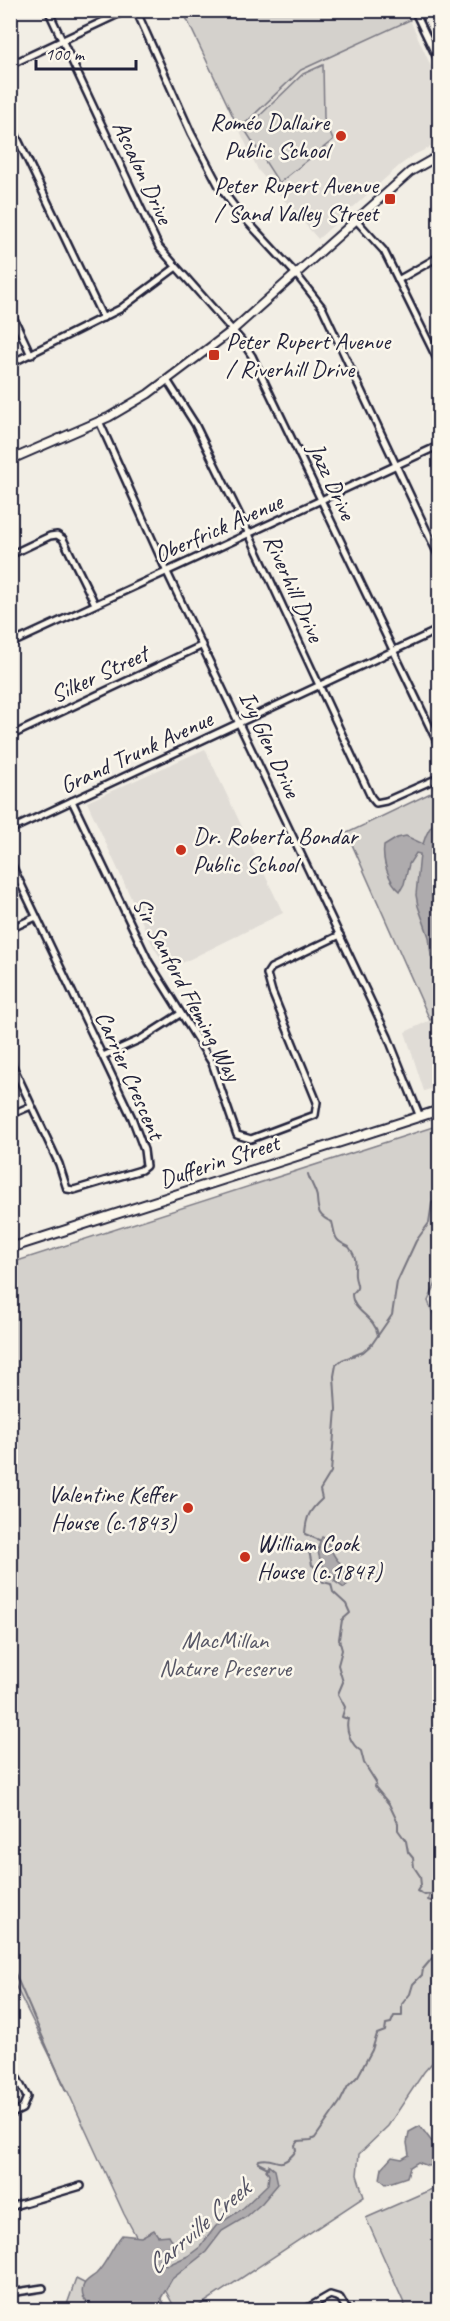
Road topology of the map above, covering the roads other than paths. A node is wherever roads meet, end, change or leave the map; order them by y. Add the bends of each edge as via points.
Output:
1 (48, 10) edge
2 (127, 10) edge
3 (136, 10) edge
4 (414, 10) edge
5 (62, 41) junction
6 (440, 64) edge
7 (10, 65) edge
8 (10, 123) edge
9 (440, 155) edge
10 (356, 220) junction
11 (440, 256) edge
12 (175, 268) junction
13 (296, 274) junction
14 (399, 280) junction
15 (10, 310) edge
16 (103, 318) junction
17 (233, 330) junction
18 (437, 351) edge
19 (32, 354) junction
20 (10, 364) edge
21 (440, 365) edge
22 (167, 380) junction
23 (99, 421) junction
24 (440, 445) edge
25 (10, 460) edge
26 (395, 466) junction
27 (322, 501) junction
28 (249, 534) junction
29 (10, 555) edge
30 (440, 559) edge
31 (166, 570) junction
32 (95, 604) junction
33 (440, 629) edge
34 (10, 644) edge
35 (203, 645) junction
36 (393, 651) junction
37 (319, 686) junction
38 (240, 723) junction
39 (10, 736) edge
40 (440, 748) edge
41 (440, 777) edge
42 (72, 801) junction
43 (10, 831) edge
44 (10, 861) edge
45 (36, 917) junction
46 (10, 929) edge
47 (340, 935) junction
48 (180, 1014) junction
49 (102, 1056) junction
50 (10, 1060) edge
51 (31, 1106) junction
52 (440, 1110) edge
53 (10, 1115) edge
54 (420, 1117) junction
55 (10, 1248) edge
56 (10, 2065) edge
57 (10, 2115) edge
58 (81, 2186) dead end
59 (10, 2207) edge
60 (43, 2288) dead end
61 (10, 2293) edge
62 (304, 2310) edge
63 (347, 2310) edge

1 - 5 street, Ascalon Drive
2 - 5 street
3 - 13 street via 191,134 219,186
4 - 6 street
5 - 7 street
5 - 12 street, Ascalon Drive via 159,247
8 - 16 street
9 - 10 street via 410,172
10 - 13 street
10 - 14 street via 384,251
11 - 14 street
12 - 16 street
12 - 17 street, Ascalon Drive
13 - 17 street
13 - 26 street via 322,307
14 - 18 street
15 - 19 street
16 - 19 street
17 - 22 street
17 - 27 street, Jazz Drive via 252,356
18 - 21 street
19 - 20 street
22 - 23 street
22 - 28 street, Riverhill Drive via 195,424
23 - 25 street
23 - 31 street, Ivy Glen Drive
24 - 26 street, Oberfrick Avenue
26 - 27 street, Oberfrick Avenue
26 - 30 street
27 - 28 street, Oberfrick Avenue
27 - 36 street, Jazz Drive
28 - 31 street, Oberfrick Avenue
28 - 37 street, Riverhill Drive
29 - 32 street via 57,535 63,539
31 - 32 street, Oberfrick Avenue
31 - 35 street, Ivy Glen Drive
32 - 34 street, Oberfrick Avenue
33 - 36 street, Grand Trunk Avenue
35 - 38 street, Ivy Glen Drive
35 - 39 street, Silker Street
36 - 37 street, Grand Trunk Avenue
36 - 40 street, Jazz Drive
37 - 38 street, Grand Trunk Avenue
37 - 41 street, Riverhill Drive via 376,803
38 - 42 street, Grand Trunk Avenue
38 - 47 street, Ivy Glen Drive
42 - 43 street, Grand Trunk Avenue
42 - 48 street, Sir Sanford Fleming Way via 149,962
44 - 45 street, Carrier Crescent
45 - 46 street
45 - 49 street, Carrier Crescent
47 - 48 street, Sir Sanford Fleming Way via 271,968 267,974 317,1102 315,1115 310,1118 251,1139 237,1134 212,1063
47 - 54 street, Ivy Glen Drive via 394,1050
48 - 49 street via 141,1039
49 - 51 street, Carrier Crescent via 144,1150 147,1166 67,1189
50 - 51 street, Carrier Crescent
51 - 53 street
52 - 54 main road, Dufferin Street
54 - 55 main road, Dufferin Street
56 - 57 street via 27,2097 22,2109
58 - 59 street
60 - 61 street
62 - 63 street via 334,2295

